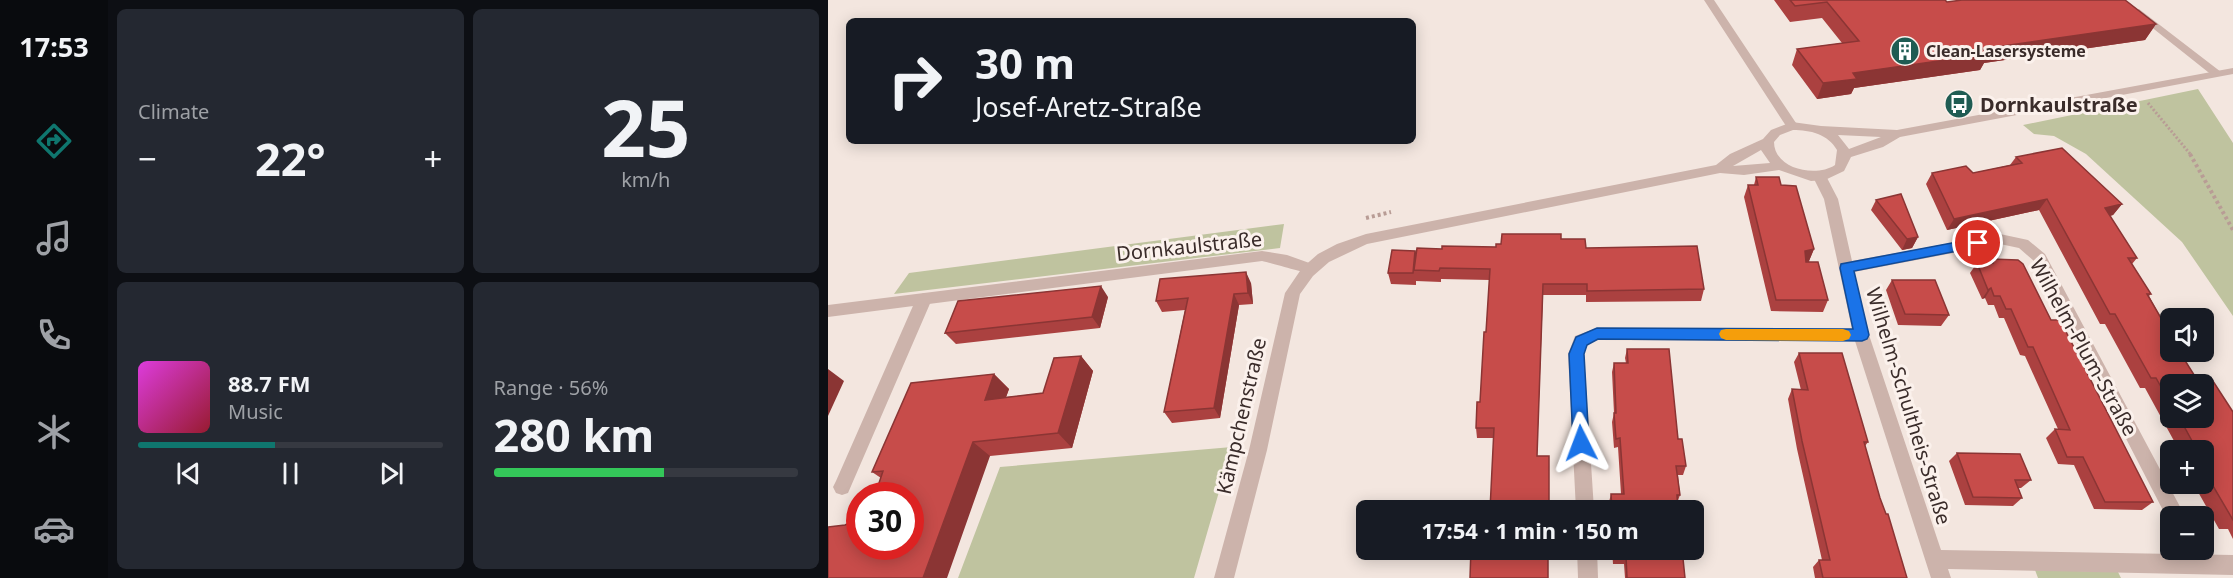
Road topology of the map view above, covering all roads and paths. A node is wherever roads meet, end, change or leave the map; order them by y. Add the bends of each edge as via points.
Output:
1 (1709, 0) edge
2 (2126, 1) edge
3 (2233, 71) edge
4 (2217, 74) junction
5 (2135, 90) junction
6 (1792, 126) junction
7 (1820, 130) junction
8 (1897, 134) junction
9 (1767, 142) junction
10 (1845, 154) junction
11 (1779, 166) junction
12 (1720, 169) junction
13 (1820, 177) junction
14 (1395, 211) dead end
15 (1360, 220) dead end
16 (2233, 230) edge
17 (1846, 268) junction
18 (1310, 269) junction
19 (924, 299) junction
20 (828, 311) edge
21 (1862, 335) junction
22 (842, 487) dead end
23 (1584, 500) edge
24 (2171, 506) edge
25 (2160, 557) edge
26 (1934, 559) junction
27 (1587, 560) edge
28 (2210, 560) edge
29 (2233, 565) edge
30 (1224, 578) edge
31 (1588, 578) edge
32 (1941, 578) edge

1 - 6 street
2 - 4 street
3 - 4 street
4 - 5 street
5 - 8 street
5 - 16 path via 2186,147
6 - 7 street
6 - 9 street via 1780,129
7 - 8 street
7 - 10 street via 1837,140
8 - 10 street
9 - 11 street via 1767,150
9 - 12 street
10 - 13 street via 1840,169
11 - 12 street via 1744,171
11 - 13 street
12 - 18 street via 1366,239 1338,248
13 - 17 street, Wilhelm-Schultheis-Straße via 1831,199
14 - 15 path
17 - 21 street, Wilhelm-Schultheis-Straße
17 - 24 street, Wilhelm-Plum-Straße via 2000,239 2022,244 2040,258
18 - 19 street, Dornkaulstraße via 1262,256
18 - 30 street, Kämpchenstraße via 1293,293
19 - 20 street, Dornkaulstraße
19 - 22 street
21 - 23 street via 1597,334 1581,341 1576,354
21 - 26 street, Wilhelm-Schultheis-Straße
25 - 26 street
26 - 32 street, Wilhelm-Schultheis-Straße
27 - 31 street
28 - 29 street

